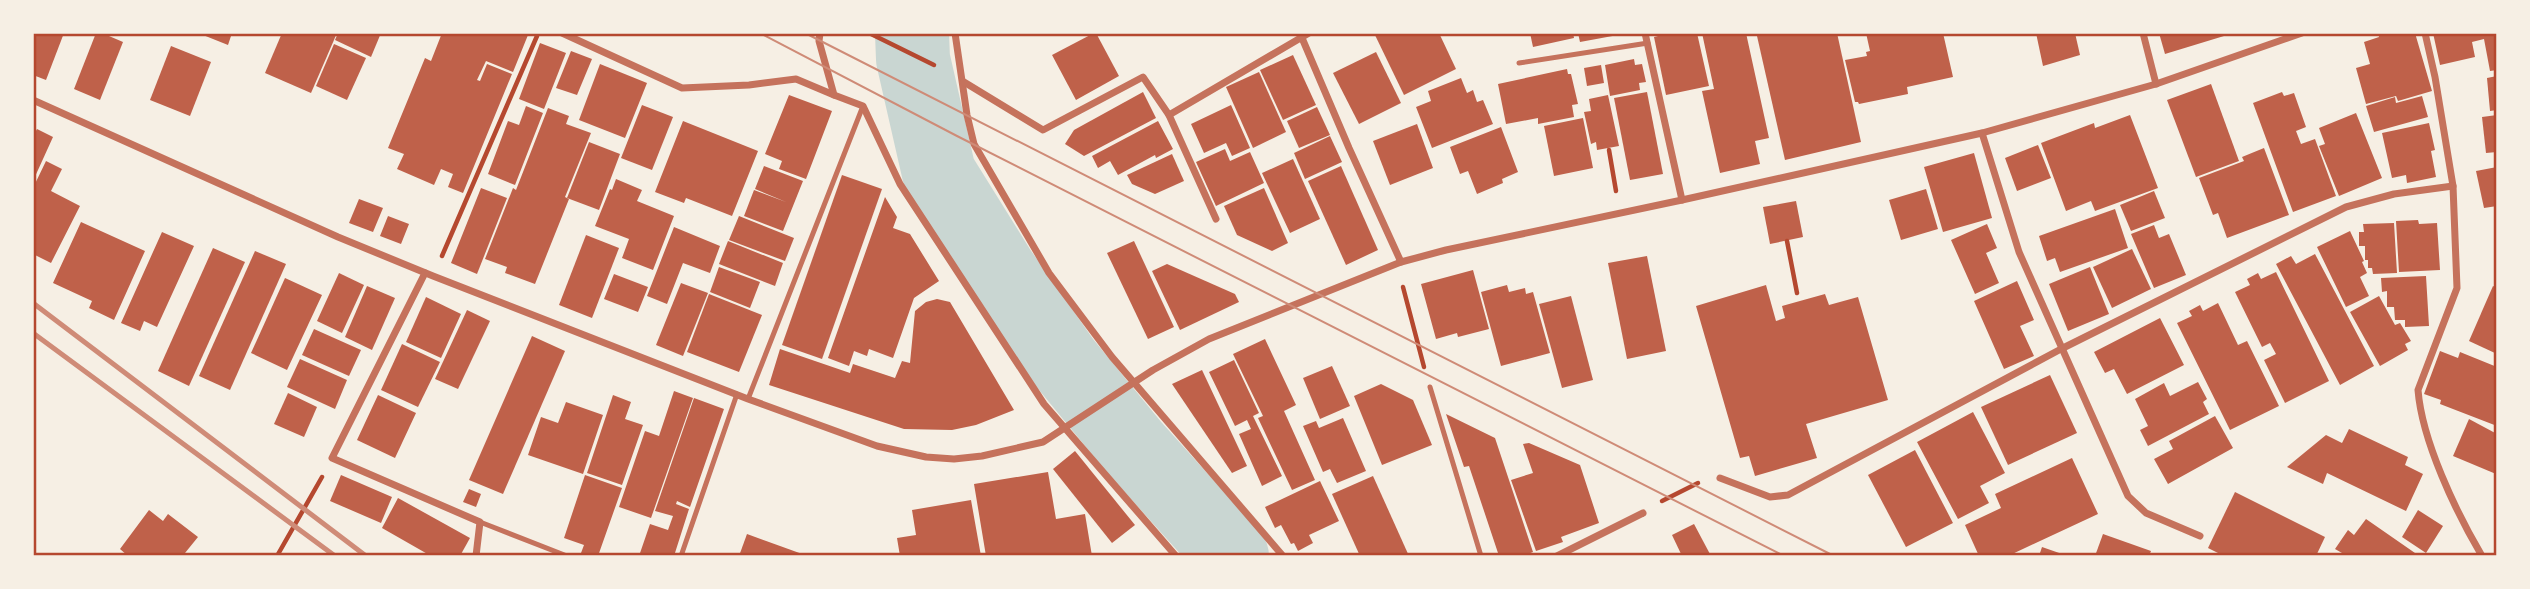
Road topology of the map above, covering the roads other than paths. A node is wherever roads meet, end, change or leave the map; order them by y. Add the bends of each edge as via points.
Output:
1 (562, 33) edge
2 (820, 33) edge
3 (955, 33) edge
4 (1645, 33) edge
5 (2143, 33) edge
6 (2302, 33) edge
7 (2425, 33) edge
8 (1306, 35) edge
9 (1647, 43) junction
10 (1519, 63) dead end
11 (964, 82) junction
12 (2156, 84) junction
13 (834, 95) junction
14 (33, 100) edge
15 (863, 106) junction
16 (1169, 115) junction
17 (1982, 133) junction
18 (2453, 186) junction
19 (1682, 200) junction
20 (1216, 219) dead end
21 (1401, 262) junction
22 (429, 275) junction
23 (2061, 349) junction
24 (1135, 382) junction
25 (1430, 387) road end
26 (737, 394) junction
27 (748, 399) junction
28 (1065, 427) junction
29 (1720, 478) road end
30 (1643, 513) road end
31 (480, 522) junction
32 (2200, 536) dead end
33 (477, 556) edge
34 (567, 556) edge
35 (681, 556) edge
36 (1176, 556) edge
37 (1283, 556) edge
38 (1481, 556) edge
39 (1557, 556) edge
40 (2482, 556) edge

1 - 13 street via 682,89 796,79
2 - 13 street
3 - 11 street
4 - 9 street
5 - 12 street
6 - 12 street
7 - 18 street
8 - 16 street
8 - 21 street via 1349,148
9 - 10 lane
9 - 19 street
11 - 16 street via 1043,130 1143,77
11 - 24 street via 974,145 1049,273
12 - 17 street
13 - 15 street
14 - 22 street
15 - 27 lane
15 - 28 street via 900,184 1044,404
16 - 20 street
17 - 19 street
17 - 23 street via 2019,251
18 - 23 street via 2394,194 2346,207
18 - 40 street via 2456,288 2418,390 2419,404 2459,516
19 - 21 street
21 - 24 street via 1209,339
22 - 26 street
22 - 31 street via 332,458
23 - 29 street via 1787,495 1770,496
23 - 32 street via 2128,496 2146,513
24 - 28 street
24 - 37 street
25 - 38 lane
26 - 27 street
26 - 35 lane
27 - 28 street via 877,446 954,459 1043,442
28 - 36 street
30 - 39 street
31 - 33 street
31 - 34 lane

